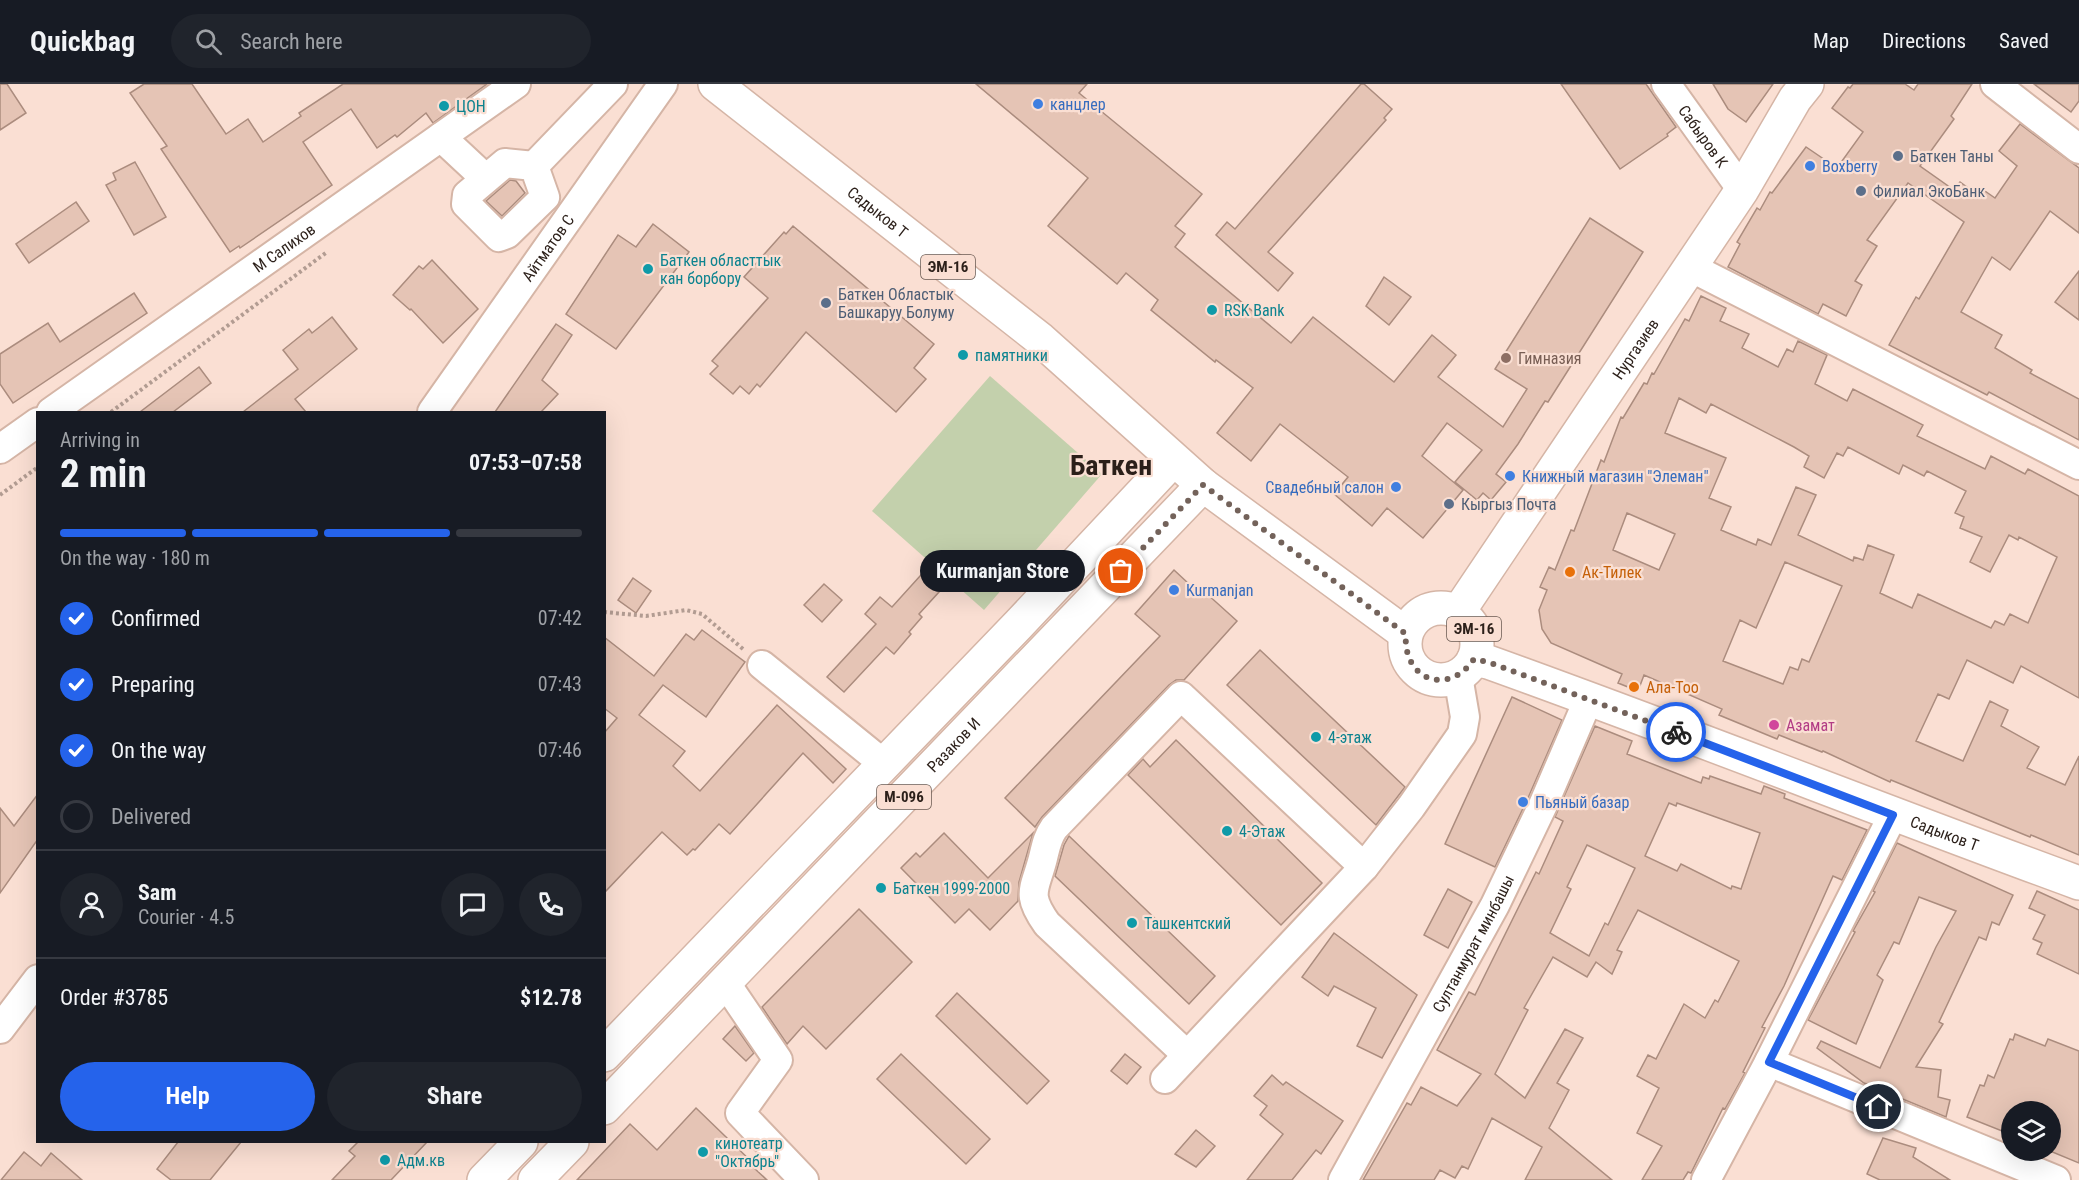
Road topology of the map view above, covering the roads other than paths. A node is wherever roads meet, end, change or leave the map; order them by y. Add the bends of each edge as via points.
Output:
1 (516, 84) edge
2 (613, 84) edge
3 (663, 84) edge
4 (715, 84) edge
5 (1666, 84) edge
6 (1807, 84) edge
7 (1995, 84) edge
8 (441, 137) junction
9 (2079, 149) edge
10 (534, 166) junction
11 (485, 178) junction
12 (1742, 190) junction
13 (522, 220) junction
14 (545, 249) junction
15 (1690, 267) junction
16 (52, 411) edge
17 (433, 411) edge
18 (36, 423) edge
19 (0, 449) edge
20 (1173, 459) junction
21 (2079, 465) edge
22 (1203, 485) junction
23 (1459, 611) junction
24 (1406, 634) junction
25 (762, 665) road end
26 (1466, 668) junction
27 (1589, 698) junction
28 (884, 764) junction
29 (1893, 815) junction
30 (1364, 867) junction
31 (2079, 883) edge
32 (36, 981) edge
33 (725, 982) junction
34 (649, 1008) junction
35 (5, 1013) edge
36 (676, 1034) junction
37 (606, 1052) edge
38 (1187, 1055) junction
39 (1769, 1062) junction
40 (1165, 1079) dead end
41 (606, 1106) edge
42 (520, 1143) edge
43 (571, 1143) edge
44 (484, 1180) edge
45 (535, 1180) edge
46 (804, 1180) edge
47 (1343, 1180) edge
48 (1706, 1180) edge
49 (2056, 1180) edge

1 - 8 street, М Салихов
2 - 10 street
3 - 14 street, Айтматов С
4 - 20 main road, Садыков Т / ЭМ-16 via 1040,339
5 - 12 street, Сабыров К
6 - 12 main road, Нургазиев
7 - 9 street
8 - 11 street
8 - 16 street, М Салихов
10 - 11 street via 506,163
10 - 13 street via 545,197
11 - 13 street via 466,195 465,204 499,237
12 - 15 main road, Нургазиев
13 - 14 street
14 - 17 street, Айтматов С
15 - 21 street
15 - 23 main road, Нургазиев
18 - 19 street
20 - 22 main road, ЭМ-16
20 - 28 main road, М-096
22 - 24 main road, ЭМ-16
22 - 33 main road, Разаков И / М-096
23 - 24 main road, ЭМ-16 via 1428,609 1410,624
23 - 26 main road, ЭМ-16 via 1474,629 1477,649
24 - 26 main road, ЭМ-16 via 1407,658 1423,675 1446,680
25 - 28 street
26 - 27 main road, Садыков Т / ЭМ-16 via 1488,662
26 - 30 street via 1462,734
27 - 29 main road, Садыков Т / ЭМ-16
27 - 47 street, Султанмурат минбашы via 1495,905
28 - 34 main road, М-096
29 - 31 main road, Садыков Т / ЭМ-16
29 - 39 street
30 - 38 street
30 - 38 street via 1181,696 1054,828 1047,838 1034,883 1040,914
32 - 35 street
33 - 36 main road, Разаков И / М-096
33 - 46 street via 778,1060 740,1113
34 - 36 main road
34 - 37 main road, М-096
36 - 41 main road, Разаков И / М-096
38 - 40 street
39 - 48 street
39 - 49 street
42 - 44 main road
43 - 45 main road

